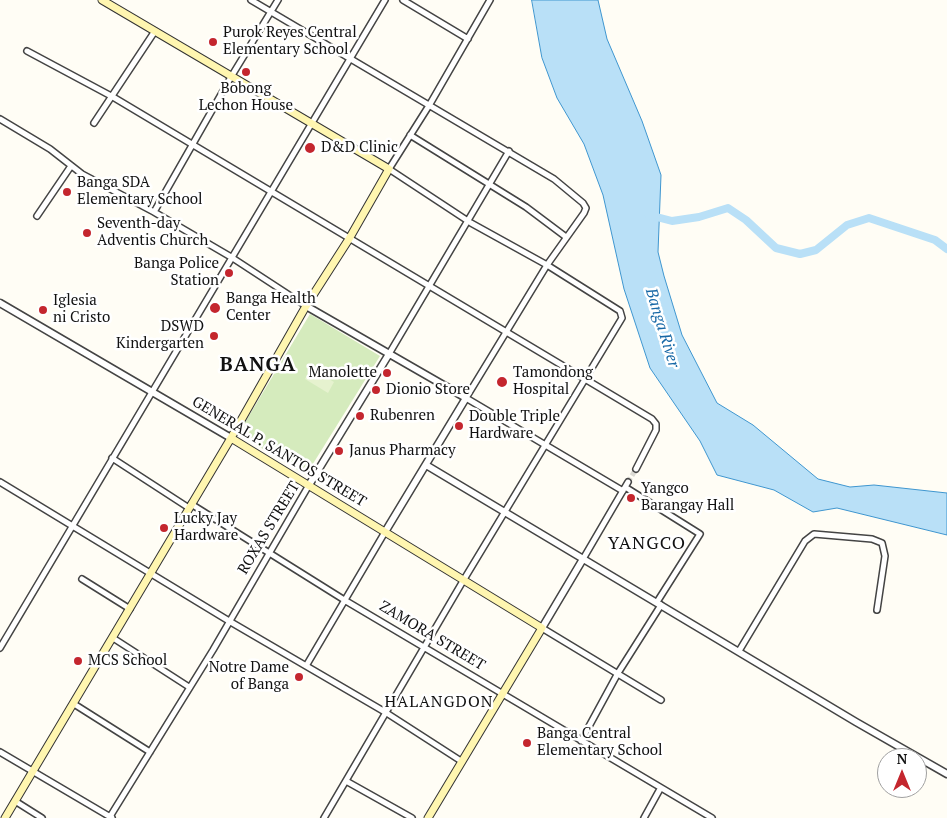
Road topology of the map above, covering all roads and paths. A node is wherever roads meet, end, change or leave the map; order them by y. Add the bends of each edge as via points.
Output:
1 (102, 0) edge
2 (251, 0) edge
3 (278, 0) edge
4 (384, 0) edge
5 (403, 0) edge
6 (489, 0) edge
7 (271, 12) junction
8 (155, 31) junction
9 (468, 39) junction
10 (27, 51) dead end
11 (350, 60) junction
12 (231, 77) junction
13 (113, 97) junction
14 (430, 104) junction
15 (0, 119) edge
16 (94, 123) dead end
17 (310, 125) junction
18 (410, 135) junction
19 (192, 144) junction
20 (509, 152) junction
21 (71, 166) junction
22 (389, 169) junction
23 (490, 184) junction
24 (270, 191) junction
25 (154, 212) junction
26 (37, 216) dead end
27 (467, 220) junction
28 (566, 237) junction
29 (349, 239) junction
30 (231, 257) junction
31 (547, 265) junction
32 (429, 285) junction
33 (0, 303) edge
34 (306, 306) junction
35 (507, 332) junction
36 (388, 354) junction
37 (585, 380) junction
38 (151, 391) junction
39 (466, 398) junction
40 (231, 438) junction
41 (546, 444) junction
42 (112, 458) junction
43 (426, 465) junction
44 (636, 468) tunnel mouth
45 (0, 482) edge
46 (309, 485) junction
47 (625, 487) junction
48 (190, 506) junction
49 (505, 512) junction
50 (72, 524) junction
51 (385, 532) junction
52 (269, 552) junction
53 (583, 559) junction
54 (152, 573) junction
55 (82, 579) dead end
56 (463, 581) junction
57 (346, 600) junction
58 (659, 604) junction
59 (130, 609) junction
60 (877, 610) dead end
61 (229, 621) junction
62 (542, 628) junction
63 (113, 638) junction
64 (425, 647) junction
65 (0, 648) edge
66 (739, 651) junction
67 (306, 666) junction
68 (618, 673) junction
69 (189, 687) junction
70 (503, 693) junction
71 (661, 700) dead end
72 (74, 704) junction
73 (385, 712) junction
74 (581, 741) junction
75 (0, 752) edge
76 (150, 752) junction
77 (461, 761) junction
78 (33, 772) junction
79 (947, 774) edge
80 (346, 781) junction
81 (660, 789) junction
82 (15, 801) junction
83 (5, 818) edge
84 (42, 818) edge
85 (112, 818) edge
86 (324, 818) edge
87 (412, 818) edge
88 (428, 818) edge
89 (644, 818) edge
90 (712, 818) edge

1 - 8 main road
2 - 7 street
3 - 7 street
4 - 11 street
5 - 9 street
6 - 9 street
7 - 11 street
7 - 12 street
8 - 12 main road
8 - 13 street
9 - 14 street
10 - 13 street
11 - 14 street
11 - 17 street
12 - 17 main road
12 - 19 street
13 - 16 street
13 - 19 street
14 - 18 street
14 - 20 street
15 - 21 street via 50,149
17 - 22 main road
17 - 24 street
18 - 22 street
18 - 23 street
19 - 24 street
19 - 25 street
20 - 23 street, ROXAS STREET
20 - 28 street via 554,179 583,203 585,211
21 - 25 street
21 - 26 street
22 - 27 street
22 - 29 main road
23 - 27 street, ROXAS STREET
23 - 28 street
24 - 29 street
24 - 30 street
25 - 30 street
27 - 31 street
27 - 32 street, ROXAS STREET
28 - 31 street
29 - 32 street
29 - 34 main road
30 - 34 street
30 - 38 street
31 - 35 street
31 - 37 street via 622,314 620,324
32 - 35 street
32 - 36 street, ROXAS STREET
33 - 38 street, GENERAL P. SANTOS STREET
34 - 36 street
34 - 40 main road
35 - 37 street
35 - 39 street
36 - 39 street
36 - 46 street, ROXAS STREET
37 - 41 street
37 - 44 street via 655,421 655,434
38 - 40 street, GENERAL P. SANTOS STREET
38 - 42 street
39 - 41 street
39 - 43 street
40 - 46 main road, GENERAL P. SANTOS STREET
40 - 48 main road
41 - 47 street
41 - 49 street
42 - 48 street, ZAMORA STREET
42 - 50 street
43 - 49 street
43 - 51 street
45 - 50 street
46 - 51 main road, GENERAL P. SANTOS STREET
46 - 52 street, ROXAS STREET
47 - 53 street
47 - 58 street via 700,534
48 - 52 street, ZAMORA STREET
48 - 54 main road
49 - 53 street
49 - 56 street
50 - 54 street
50 - 65 street
51 - 56 main road, GENERAL P. SANTOS STREET
51 - 57 street
52 - 57 street, ZAMORA STREET
52 - 61 street, ROXAS STREET
53 - 58 street
53 - 62 street
54 - 59 main road
54 - 61 street
55 - 59 street
56 - 62 main road, GENERAL P. SANTOS STREET
56 - 64 street
57 - 64 street, ZAMORA STREET
57 - 67 street
58 - 66 street
58 - 68 street
59 - 63 main road
60 - 66 street via 885,556 882,543 872,539 814,534 805,541
61 - 67 street
61 - 69 street, ROXAS STREET
62 - 68 street
62 - 70 main road
63 - 69 street
63 - 72 main road
64 - 70 street, ZAMORA STREET
64 - 73 street
66 - 79 street
67 - 73 street
68 - 71 street
68 - 74 street
69 - 76 street, ROXAS STREET
70 - 74 street, ZAMORA STREET
70 - 77 main road
72 - 76 street
72 - 78 main road
73 - 77 street
73 - 80 street
74 - 81 street, ZAMORA STREET
75 - 78 street
76 - 85 street, ROXAS STREET
77 - 88 main road
78 - 82 main road
78 - 85 street
80 - 86 street
80 - 87 street
81 - 89 street
81 - 90 street, ZAMORA STREET
82 - 83 main road
82 - 84 street

